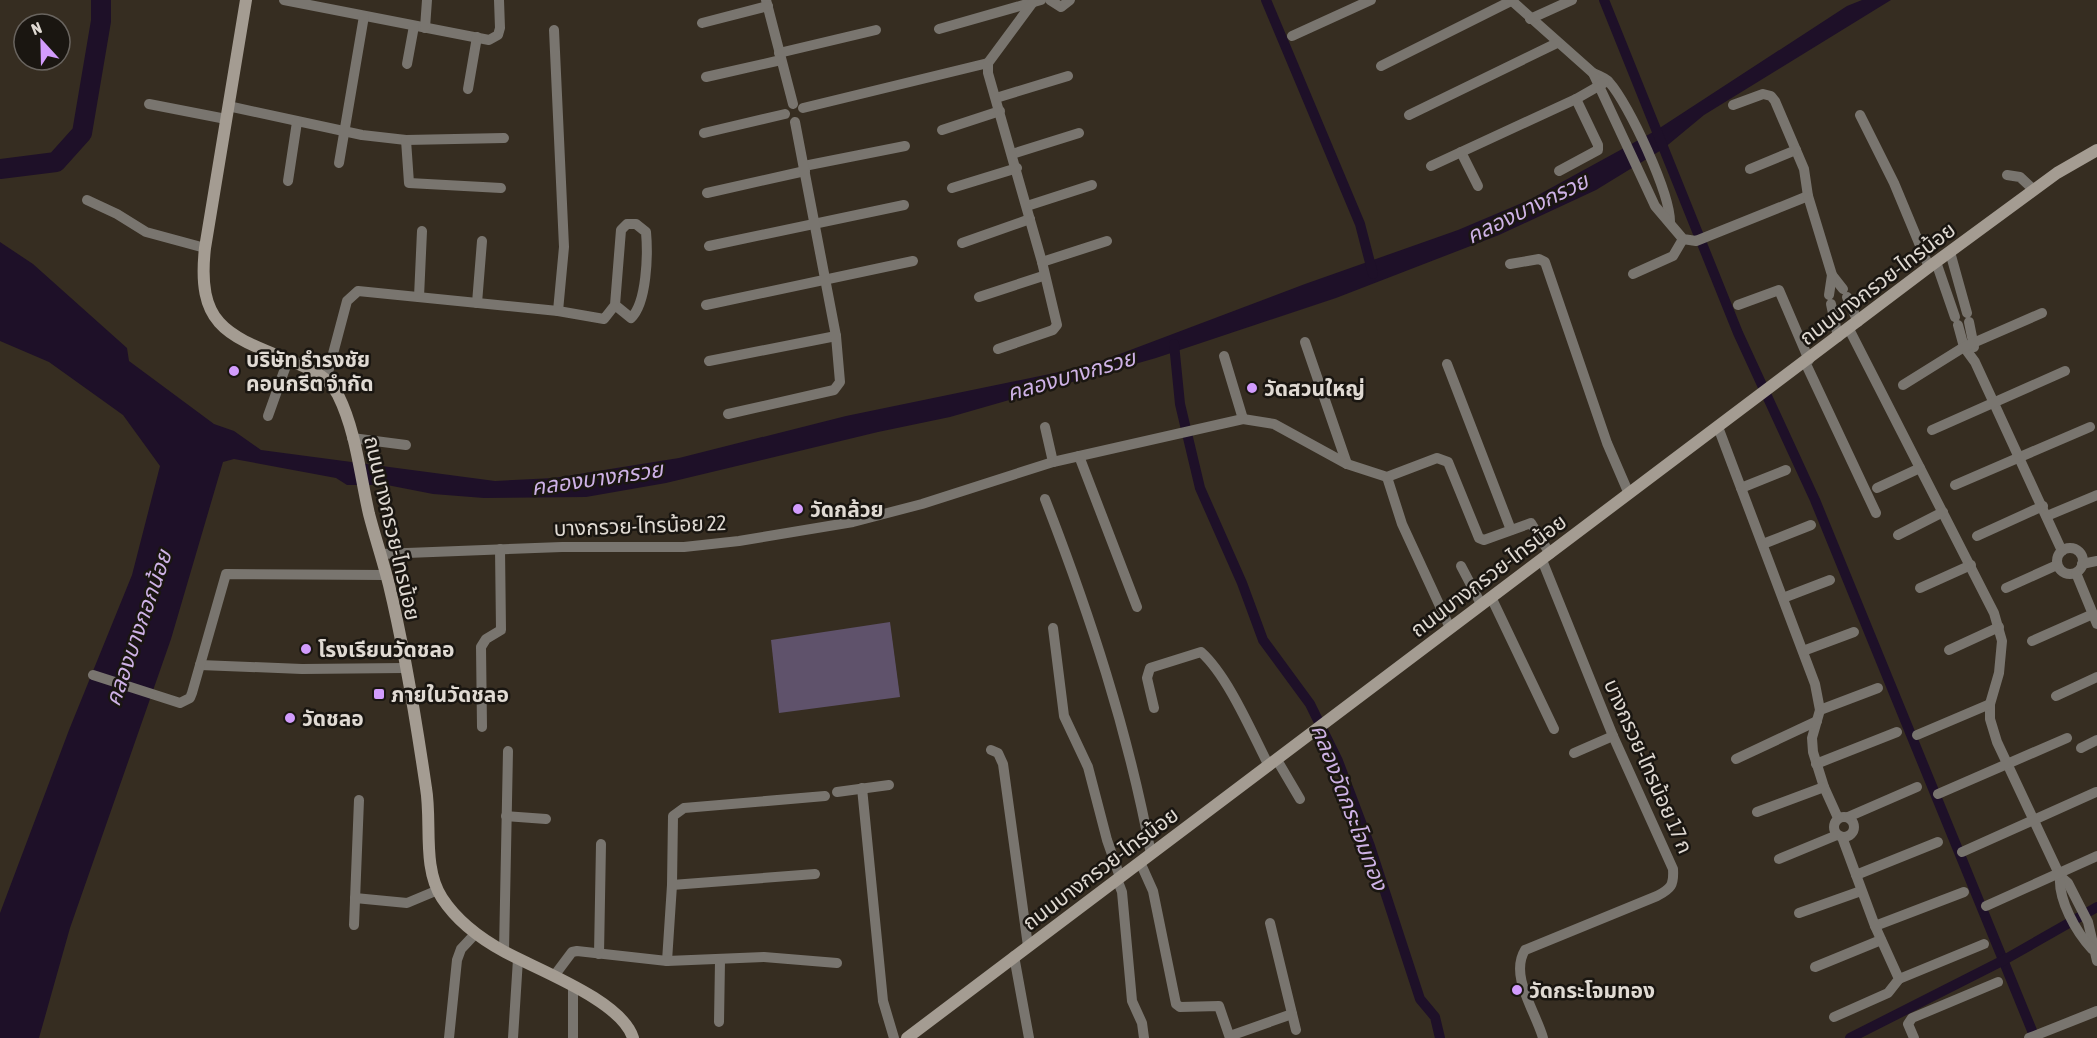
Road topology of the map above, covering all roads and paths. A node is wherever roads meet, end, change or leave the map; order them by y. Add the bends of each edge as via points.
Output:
1 (246, 0) edge
2 (284, 0) edge
3 (427, 0) edge
4 (498, 0) edge
5 (1050, 0) edge
6 (1070, 0) edge
7 (1371, 0) edge
8 (1511, 0) edge
9 (1572, 0) edge
10 (1037, 1) edge
11 (767, 3) edge
12 (364, 16) junction
13 (1530, 19) junction
14 (702, 22) dead end
15 (419, 27) junction
16 (939, 29) dead end
17 (554, 30) dead end
18 (876, 30) dead end
19 (1292, 36) dead end
20 (477, 38) junction
21 (1557, 42) junction
22 (780, 57) junction
23 (988, 63) junction
24 (407, 64) dead end
25 (1382, 66) dead end
26 (1593, 73) junction
27 (1068, 76) dead end
28 (706, 77) dead end
29 (1609, 81) junction
30 (1598, 86) junction
31 (468, 89) dead end
32 (996, 98) junction
33 (1576, 99) junction
34 (149, 104) dead end
35 (792, 104) junction
36 (1733, 105) dead end
37 (228, 106) junction
38 (803, 108) junction
39 (1000, 111) junction
40 (785, 114) junction
41 (1860, 115) dead end
42 (1409, 116) dead end
43 (226, 119) junction
44 (297, 122) junction
45 (795, 122) junction
46 (942, 130) dead end
47 (345, 133) junction
48 (704, 133) dead end
49 (1079, 133) dead end
50 (504, 138) dead end
51 (406, 140) junction
52 (905, 146) dead end
53 (1796, 150) junction
54 (2097, 150) edge
55 (1461, 152) junction
56 (1012, 154) junction
57 (339, 163) dead end
58 (1431, 166) dead end
59 (1017, 168) junction
60 (804, 169) junction
61 (1750, 170) dead end
62 (1559, 171) dead end
63 (2007, 175) dead end
64 (288, 181) dead end
65 (1092, 185) dead end
66 (1478, 186) dead end
67 (501, 188) dead end
68 (952, 188) dead end
69 (2034, 189) junction
70 (707, 193) dead end
71 (1808, 196) junction
72 (87, 200) dead end
73 (904, 206) dead end
74 (1027, 207) junction
75 (1030, 219) junction
76 (814, 223) junction
77 (1670, 223) junction
78 (422, 231) dead end
79 (1683, 239) junction
80 (482, 241) dead end
81 (1107, 241) dead end
82 (962, 243) dead end
83 (709, 246) dead end
84 (205, 248) junction
85 (1950, 252) junction
86 (913, 261) dead end
87 (1042, 262) junction
88 (1510, 264) dead end
89 (1932, 265) junction
90 (1633, 274) dead end
91 (1832, 275) junction
92 (1043, 276) junction
93 (825, 279) junction
94 (419, 297) junction
95 (979, 297) dead end
96 (477, 303) junction
97 (615, 304) junction
98 (706, 305) dead end
99 (1738, 305) dead end
100 (558, 311) junction
101 (2042, 313) dead end
102 (1853, 325) junction
103 (836, 336) junction
104 (1838, 337) junction
105 (1305, 342) dead end
106 (1969, 345) junction
107 (998, 349) dead end
108 (1224, 356) dead end
109 (288, 360) junction
110 (709, 361) dead end
111 (1807, 361) junction
112 (1447, 364) dead end
113 (2065, 371) dead end
114 (326, 380) junction
115 (1903, 385) dead end
116 (1992, 402) junction
117 (728, 414) dead end
118 (268, 416) dead end
119 (1243, 419) junction
120 (1046, 427) dead end
121 (1718, 427) junction
122 (2090, 427) dead end
123 (1932, 430) dead end
124 (353, 442) junction
125 (406, 445) dead end
126 (1079, 456) junction
127 (2018, 456) junction
128 (1053, 462) junction
129 (1347, 464) junction
130 (1920, 468) junction
131 (1786, 470) dead end
132 (1387, 477) junction
133 (1955, 485) dead end
134 (1741, 488) junction
135 (1877, 488) dead end
136 (1629, 494) junction
137 (2097, 495) edge
138 (1045, 499) dead end
139 (2045, 511) junction
140 (1943, 512) junction
141 (1876, 513) dead end
142 (1811, 525) dead end
143 (1511, 530) junction
144 (1898, 535) dead end
145 (1977, 536) dead end
146 (1763, 544) junction
147 (500, 549) junction
148 (2062, 550) junction
149 (381, 554) junction
150 (1546, 557) junction
151 (2097, 561) edge
152 (2082, 564) junction
153 (1971, 565) junction
154 (2057, 565) junction
155 (1461, 566) dead end
156 (2076, 573) junction
157 (386, 574) junction
158 (1830, 580) dead end
159 (1920, 588) dead end
160 (2006, 588) dead end
161 (1783, 598) junction
162 (1486, 600) junction
163 (1137, 607) dead end
164 (2095, 619) edge
165 (1999, 627) junction
166 (1053, 628) dead end
167 (1450, 628) junction
168 (1854, 632) dead end
169 (2032, 641) dead end
170 (1949, 650) dead end
171 (1803, 651) junction
172 (200, 665) junction
173 (404, 668) junction
174 (93, 675) dead end
175 (2097, 676) edge
176 (1878, 688) dead end
177 (2056, 696) dead end
178 (1990, 704) junction
179 (1154, 708) dead end
180 (1821, 710) junction
181 (1817, 722) junction
182 (482, 727) dead end
183 (1554, 729) dead end
184 (1897, 732) dead end
185 (1917, 735) dead end
186 (1613, 736) junction
187 (2067, 738) dead end
188 (2097, 740) edge
189 (2081, 748) dead end
190 (991, 750) dead end
191 (508, 751) dead end
192 (1574, 753) dead end
193 (1736, 759) dead end
194 (2007, 762) junction
195 (1273, 763) junction
196 (1816, 764) junction
197 (889, 785) dead end
198 (1824, 787) junction
199 (1917, 787) dead end
200 (862, 788) junction
201 (837, 792) dead end
202 (2096, 792) edge
203 (1938, 794) dead end
204 (825, 796) dead end
205 (1300, 799) dead end
206 (359, 800) dead end
207 (1757, 812) dead end
208 (506, 816) junction
209 (1843, 817) junction
210 (546, 819) dead end
211 (2033, 819) junction
212 (1840, 836) junction
213 (1938, 842) dead end
214 (601, 844) dead end
215 (1962, 852) dead end
216 (1151, 854) junction
217 (2097, 856) edge
218 (1779, 859) dead end
219 (1140, 862) junction
220 (815, 874) dead end
221 (1856, 875) junction
222 (2059, 875) junction
223 (1119, 878) junction
224 (672, 885) junction
225 (438, 890) junction
226 (1861, 891) junction
227 (1964, 892) dead end
228 (355, 898) junction
229 (1986, 906) dead end
230 (1799, 913) dead end
231 (1270, 923) dead end
232 (354, 925) dead end
233 (1875, 926) junction
234 (476, 933) junction
235 (1881, 940) junction
236 (1984, 944) dead end
237 (1028, 946) junction
238 (504, 951) junction
239 (599, 954) junction
240 (2095, 955) edge
241 (1014, 956) junction
242 (518, 959) junction
243 (667, 961) junction
244 (720, 961) junction
245 (837, 963) dead end
246 (1815, 967) dead end
247 (554, 976) junction
248 (1899, 978) junction
249 (1998, 982) dead end
250 (573, 986) junction
251 (2097, 1011) edge
252 (1292, 1014) junction
253 (1834, 1017) dead end
254 (718, 1022) dead end
255 (1296, 1030) dead end
256 (2034, 1036) edge
257 (1230, 1037) edge
258 (449, 1038) edge
259 (513, 1038) edge
260 (573, 1038) edge
261 (633, 1038) edge
262 (894, 1038) edge
263 (908, 1038) edge
264 (1029, 1038) edge
265 (1144, 1038) edge
266 (1543, 1038) edge
267 (1914, 1038) edge

1 - 37 main road, ถนนบางกรวย-ไทรน้อย
2 - 12 street
3 - 15 street
4 - 20 street via 498,35 489,40
5 - 6 street via 1061,7
7 - 19 street
8 - 13 street
8 - 25 street
9 - 13 street
10 - 16 street
10 - 23 street
11 - 14 street
11 - 22 street
12 - 15 street
12 - 47 street
13 - 21 street
15 - 20 street
15 - 24 street
17 - 100 street via 564,247
18 - 22 street
20 - 31 street
21 - 26 street
21 - 42 street
22 - 28 street
22 - 35 street
23 - 32 street
23 - 38 street
26 - 29 street
26 - 30 street
27 - 32 street
29 - 30 street
29 - 77 street via 1651,161 1670,210
30 - 33 street
30 - 77 street via 1655,206
32 - 39 street
33 - 55 street
33 - 62 street via 1598,150
34 - 43 street
35 - 38 street
35 - 40 street
36 - 53 street via 1763,94 1772,96
37 - 43 main road, ถนนบางกรวย-ไทรน้อย
37 - 44 street
38 - 45 street via 803,117
39 - 46 street
39 - 56 street
40 - 45 street
40 - 48 street
41 - 89 street
43 - 84 main road, ถนนบางกรวย-ไทรน้อย
44 - 47 street
44 - 64 street
45 - 60 street
47 - 51 street
47 - 57 street
49 - 56 street
50 - 51 street
51 - 67 street via 409,183
52 - 60 street
53 - 61 street
53 - 71 street
54 - 69 main road, ถนนบางกรวย-ไทรน้อย
55 - 58 street
55 - 66 street
56 - 59 street
59 - 68 street
59 - 74 street
60 - 70 street
60 - 76 street
63 - 69 street via 2020,177
65 - 74 street
69 - 85 main road, ถนนบางกรวย-ไทรน้อย
71 - 79 street via 1701,239
71 - 91 street
72 - 84 street via 146,232
73 - 76 street
74 - 75 street
75 - 82 street
75 - 87 street
76 - 83 street
76 - 93 street
77 - 79 street
78 - 94 street
79 - 90 street via 1673,256
80 - 96 street
81 - 87 street
84 - 109 main road, ถนนบางกรวย-ไทรน้อย via 203,287 220,324 243,342
85 - 89 main road, ถนนบางกรวย-ไทรน้อย
85 - 106 street via 1968,318
86 - 93 street
87 - 92 street
88 - 136 street via 1539,259 1545,262 1607,443
89 - 102 main road, ถนนบางกรวย-ไทรน้อย
89 - 106 street
91 - 102 street via 1845,293
91 - 104 street via 1830,299
92 - 95 street
92 - 107 street via 1057,325 1053,330
93 - 98 street
93 - 103 street
94 - 96 street
94 - 114 street via 354,293 347,301
96 - 100 street
97 - 97 street via 621,230 627,224 636,224 646,232 647,246 640,304 631,318
97 - 100 street via 604,318
99 - 111 street via 1779,290
101 - 106 street
102 - 104 main road, ถนนบางกรวย-ไทรน้อย
102 - 130 street
103 - 110 street
103 - 117 street via 838,387
104 - 111 main road, ถนนบางกรวย-ไทรน้อย
105 - 129 street
106 - 115 street
106 - 116 street
108 - 119 street
109 - 114 main road, ถนนบางกรวย-ไทรน้อย
109 - 118 street
111 - 121 main road, ถนนบางกรวย-ไทรน้อย
111 - 141 street
112 - 143 street
113 - 116 street
114 - 124 main road, ถนนบางกรวย-ไทรน้อย via 339,397
116 - 123 street
116 - 127 street
119 - 126 street, บางกรวย-ไทรน้อย 22
119 - 129 street via 1274,424
120 - 128 street
121 - 134 street
121 - 136 main road, ถนนบางกรวย-ไทรน้อย
122 - 127 street
124 - 125 street
124 - 149 main road, ถนนบางกรวย-ไทรน้อย
126 - 128 street, บางกรวย-ไทรน้อย 22
126 - 163 street
127 - 133 street
127 - 139 street
128 - 147 street, บางกรวย-ไทรน้อย 22 via 853,522 739,541 684,547
129 - 132 street
130 - 135 street
130 - 140 street
131 - 134 street
132 - 143 street, บางกรวย-ไทรน้อย 17 ก via 1437,458 1446,460 1477,535 1484,540
132 - 167 street via 1402,524
134 - 146 street
136 - 150 main road, ถนนบางกรวย-ไทรน้อย
137 - 139 street
138 - 216 street via 1110,681 1141,798
139 - 145 street
139 - 148 street
140 - 144 street
140 - 153 street
142 - 146 street
143 - 150 street, บางกรวย-ไทรน้อย 17 ก via 1534,524
146 - 161 street
147 - 149 street, บางกรวย-ไทรน้อย 22
147 - 182 street via 501,630 481,647
148 - 152 street via 2079,552
148 - 154 street
149 - 157 main road, ถนนบางกรวย-ไทรน้อย
150 - 162 main road, ถนนบางกรวย-ไทรน้อย
150 - 186 street, บางกรวย-ไทรน้อย 17 ก
151 - 152 street
152 - 156 street
153 - 159 street
153 - 165 street
154 - 156 street via 2064,573
154 - 160 street
155 - 162 street
156 - 164 street
157 - 172 street via 226,574
157 - 173 main road, ถนนบางกรวย-ไทรน้อย
158 - 161 street
161 - 171 street
162 - 167 main road, ถนนบางกรวย-ไทรน้อย
162 - 183 street
164 - 169 street
165 - 170 street
165 - 178 street via 2001,658
166 - 223 street via 1064,716 1088,767
167 - 195 main road, ถนนบางกรวย-ไทรน้อย
168 - 171 street
171 - 180 street
172 - 173 street
172 - 174 street via 192,693 186,702 180,703
173 - 225 main road, ถนนบางกรวย-ไทรน้อย via 426,788 431,869
175 - 177 street
176 - 180 street
178 - 185 street
178 - 194 street via 1990,719
179 - 195 street via 1147,678 1150,668 1201,652
180 - 181 street
181 - 193 street
181 - 196 street via 1812,738
184 - 196 street
186 - 192 street
186 - 266 street, บางกรวย-ไทรน้อย 17 ก via 1673,869 1674,881 1670,889 1657,896 1525,950 1519,960 1520,974
187 - 194 street
188 - 189 street
190 - 237 street via 998,753 1003,764
191 - 208 street
194 - 203 street
194 - 211 street
195 - 205 street
195 - 216 main road, ถนนบางกรวย-ไทรน้อย
196 - 198 street
197 - 200 street
198 - 207 street
198 - 209 street
199 - 209 street
200 - 201 street
200 - 262 street via 883,1001
202 - 211 street
204 - 224 street via 684,808 676,812
206 - 228 street
208 - 210 street
208 - 238 street
209 - 212 street via 1833,826
209 - 212 street via 1852,820 1854,830 1847,837
211 - 215 street
211 - 222 street
212 - 218 street
212 - 221 street
213 - 221 street
214 - 239 street
216 - 219 main road, ถนนบางกรวย-ไทรน้อย
217 - 222 street
219 - 223 main road, ถนนบางกรวย-ไทรน้อย
219 - 257 street via 1153,891 1176,1004 1219,1005
220 - 224 street
221 - 226 street
222 - 229 street
222 - 240 street via 2065,903
222 - 240 street via 2068,883 2088,922
223 - 237 main road, ถนนบางกรวย-ไทรน้อย
223 - 265 street via 1132,1001
224 - 243 street
225 - 228 street via 407,903
225 - 234 main road, ถนนบางกรวย-ไทรน้อย via 454,914
226 - 230 street
226 - 233 street
227 - 233 street
228 - 232 street
231 - 252 street
233 - 235 street
234 - 238 main road, ถนนบางกรวย-ไทรน้อย
234 - 258 street via 456,960
235 - 246 street
235 - 248 street
236 - 248 street
237 - 241 main road, ถนนบางกรวย-ไทรน้อย
238 - 242 main road, ถนนบางกรวย-ไทรน้อย
239 - 243 street
239 - 247 street via 572,952
241 - 263 main road, ถนนบางกรวย-ไทรน้อย
241 - 264 street
242 - 247 main road, ถนนบางกรวย-ไทรน้อย
242 - 259 street
243 - 244 street
244 - 245 street via 764,957
244 - 254 street
247 - 250 main road, ถนนบางกรวย-ไทรน้อย
248 - 253 street via 1888,993
249 - 267 street via 1912,1018 1908,1024
250 - 260 street
250 - 261 main road, ถนนบางกรวย-ไทรน้อย via 616,1014
251 - 256 street
252 - 255 street
252 - 257 street

